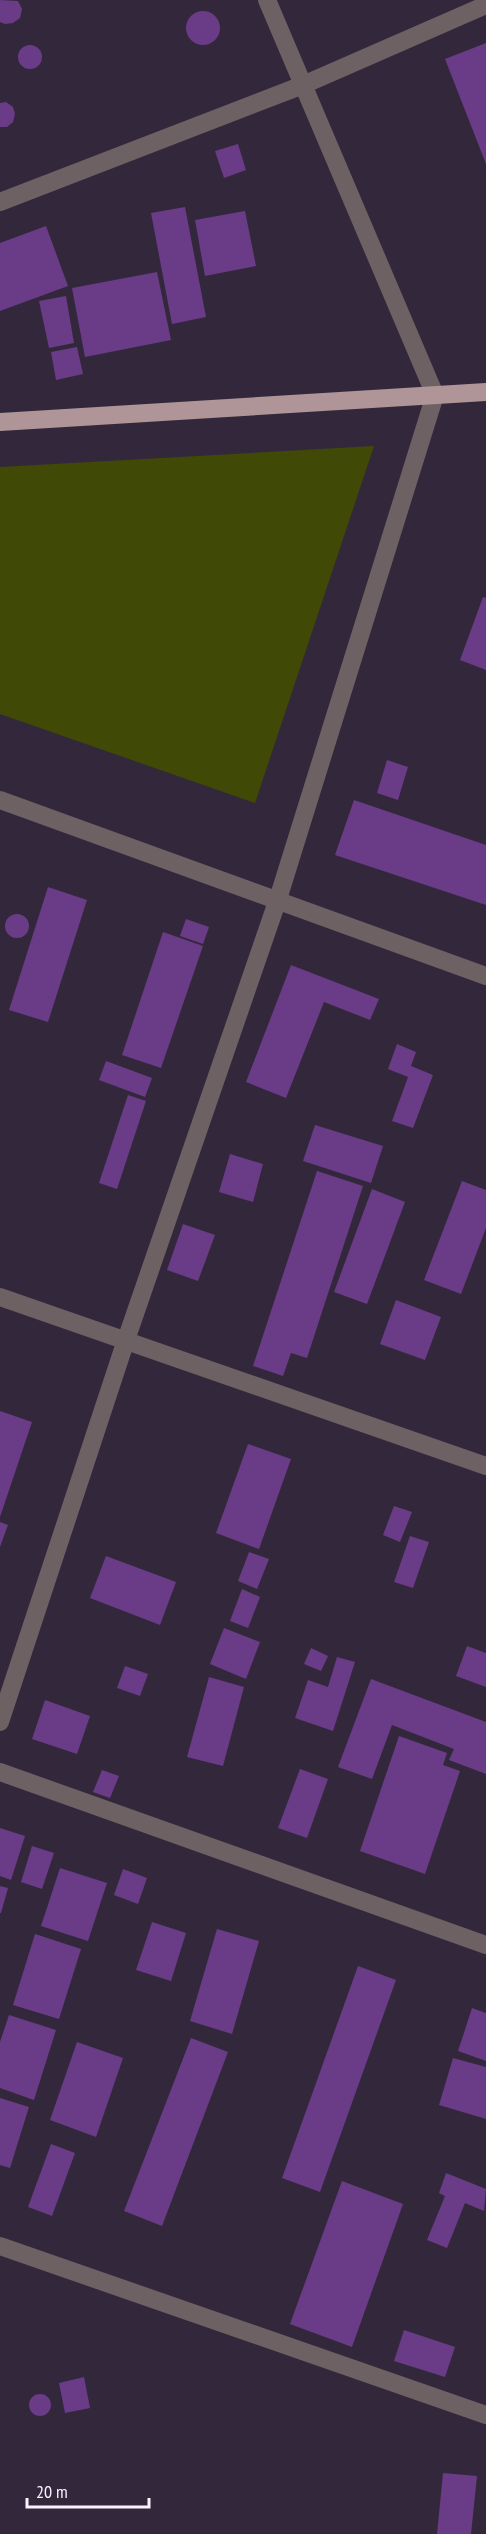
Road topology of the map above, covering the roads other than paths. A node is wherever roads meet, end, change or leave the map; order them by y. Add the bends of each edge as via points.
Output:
1 (267, 0) edge
2 (486, 5) edge
3 (303, 84) junction
4 (0, 202) edge
5 (486, 392) edge
6 (435, 394) junction
7 (0, 422) edge
8 (0, 800) edge
9 (278, 899) junction
10 (486, 976) edge
11 (0, 1297) edge
12 (126, 1340) junction
13 (486, 1466) edge
14 (0, 1722) edge
15 (0, 1772) edge
16 (486, 1945) edge
17 (0, 2246) edge
18 (486, 2415) edge

1 - 3 street
2 - 3 street
3 - 4 street
3 - 6 street
5 - 6 main road
6 - 7 main road
6 - 9 street
8 - 9 street
9 - 10 street
9 - 12 street
11 - 12 street
12 - 13 street
12 - 14 street
15 - 16 street
17 - 18 street

